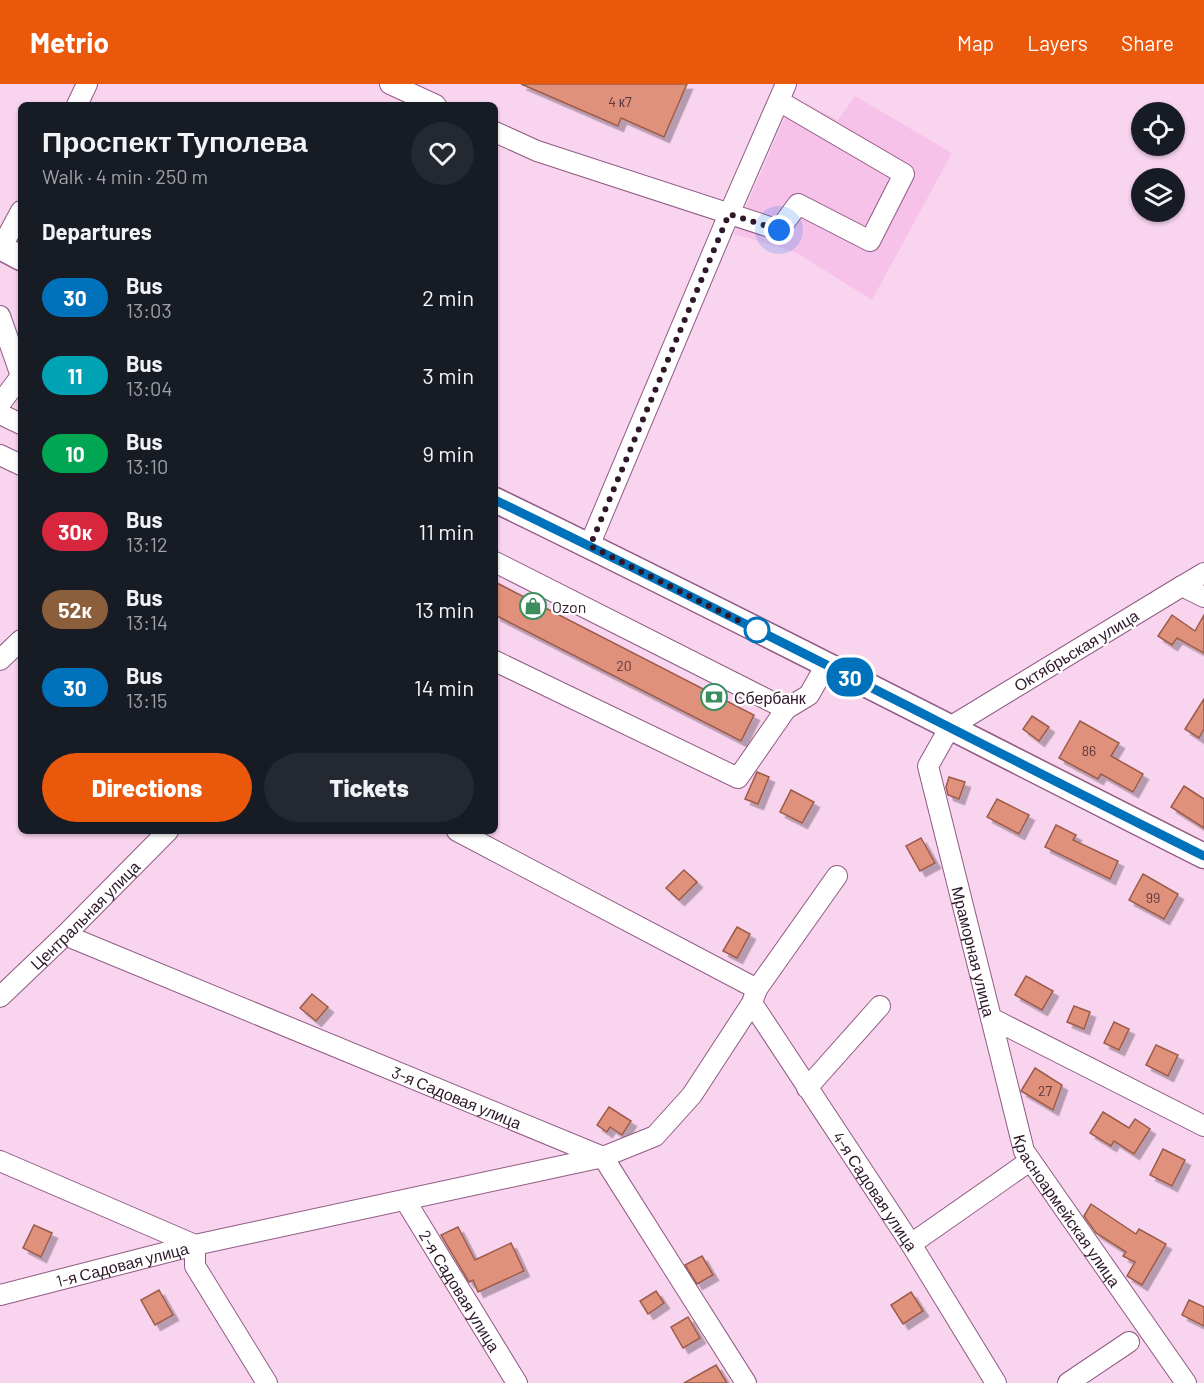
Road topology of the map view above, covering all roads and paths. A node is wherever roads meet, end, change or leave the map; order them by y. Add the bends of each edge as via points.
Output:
1 (87, 84) edge
2 (390, 84) edge
3 (783, 92) edge
4 (78, 102) edge
5 (429, 102) edge
6 (498, 133) edge
7 (729, 214) junction
8 (18, 219) edge
9 (6, 250) edge
10 (0, 316) edge
11 (18, 367) edge
12 (18, 377) edge
13 (18, 380) edge
14 (0, 383) edge
15 (0, 404) edge
16 (0, 414) edge
17 (18, 423) edge
18 (0, 455) edge
19 (18, 464) edge
20 (498, 501) edge
21 (590, 546) junction
22 (498, 564) edge
23 (1204, 573) edge
24 (1182, 586) junction
25 (1204, 597) edge
26 (18, 643) edge
27 (0, 660) edge
28 (498, 662) edge
29 (826, 665) junction
30 (786, 709) junction
31 (950, 727) junction
32 (165, 834) edge
33 (462, 834) edge
34 (1204, 856) edge
35 (837, 876) dead end
36 (65, 935) junction
37 (755, 996) junction
38 (0, 998) edge
39 (880, 1006) dead end
40 (991, 1018) junction
41 (807, 1088) junction
42 (1204, 1126) edge
43 (603, 1157) junction
44 (0, 1161) edge
45 (1024, 1165) dead end
46 (405, 1200) junction
47 (911, 1244) junction
48 (195, 1245) junction
49 (0, 1294) edge
50 (1129, 1342) dead end
51 (267, 1383) edge
52 (517, 1383) edge
53 (746, 1383) edge
54 (996, 1383) edge
55 (1068, 1383) edge
56 (1186, 1383) edge

1 - 4 street
2 - 5 street
3 - 7 street
3 - 7 street via 903,174 870,241 798,204 779,230
6 - 7 street via 537,151
7 - 21 street
8 - 9 street
10 - 11 street
12 - 14 street
13 - 15 street
16 - 17 street
18 - 19 street
20 - 21 main road
21 - 29 main road
22 - 30 street
23 - 24 street, Октябрьская улица
24 - 25 street
24 - 31 street, Октябрьская улица
26 - 27 street
28 - 30 street via 738,778
29 - 30 street via 809,695
29 - 31 main road
31 - 34 main road
31 - 40 street, Мраморная улица via 928,766
32 - 36 street, Центральная улица
33 - 37 street, 4-я Садовая улица
35 - 37 street
36 - 38 street, Центральная улица
36 - 43 street, 3-я Садовая улица
37 - 41 street, 4-я Садовая улица
37 - 43 street via 692,1095 655,1136
39 - 41 street
40 - 42 street, Мраморная улица
40 - 56 street, Красноармейская улица via 1024,1151
41 - 47 street, 4-я Садовая улица
43 - 46 street
43 - 53 street
44 - 48 street
45 - 47 street
46 - 48 street
46 - 52 street, 2-я Садовая улица
47 - 54 street, 4-я Садовая улица
48 - 49 street, 1-я Садовая улица
48 - 51 street, 1-я Садовая улица via 195,1266
50 - 55 street

